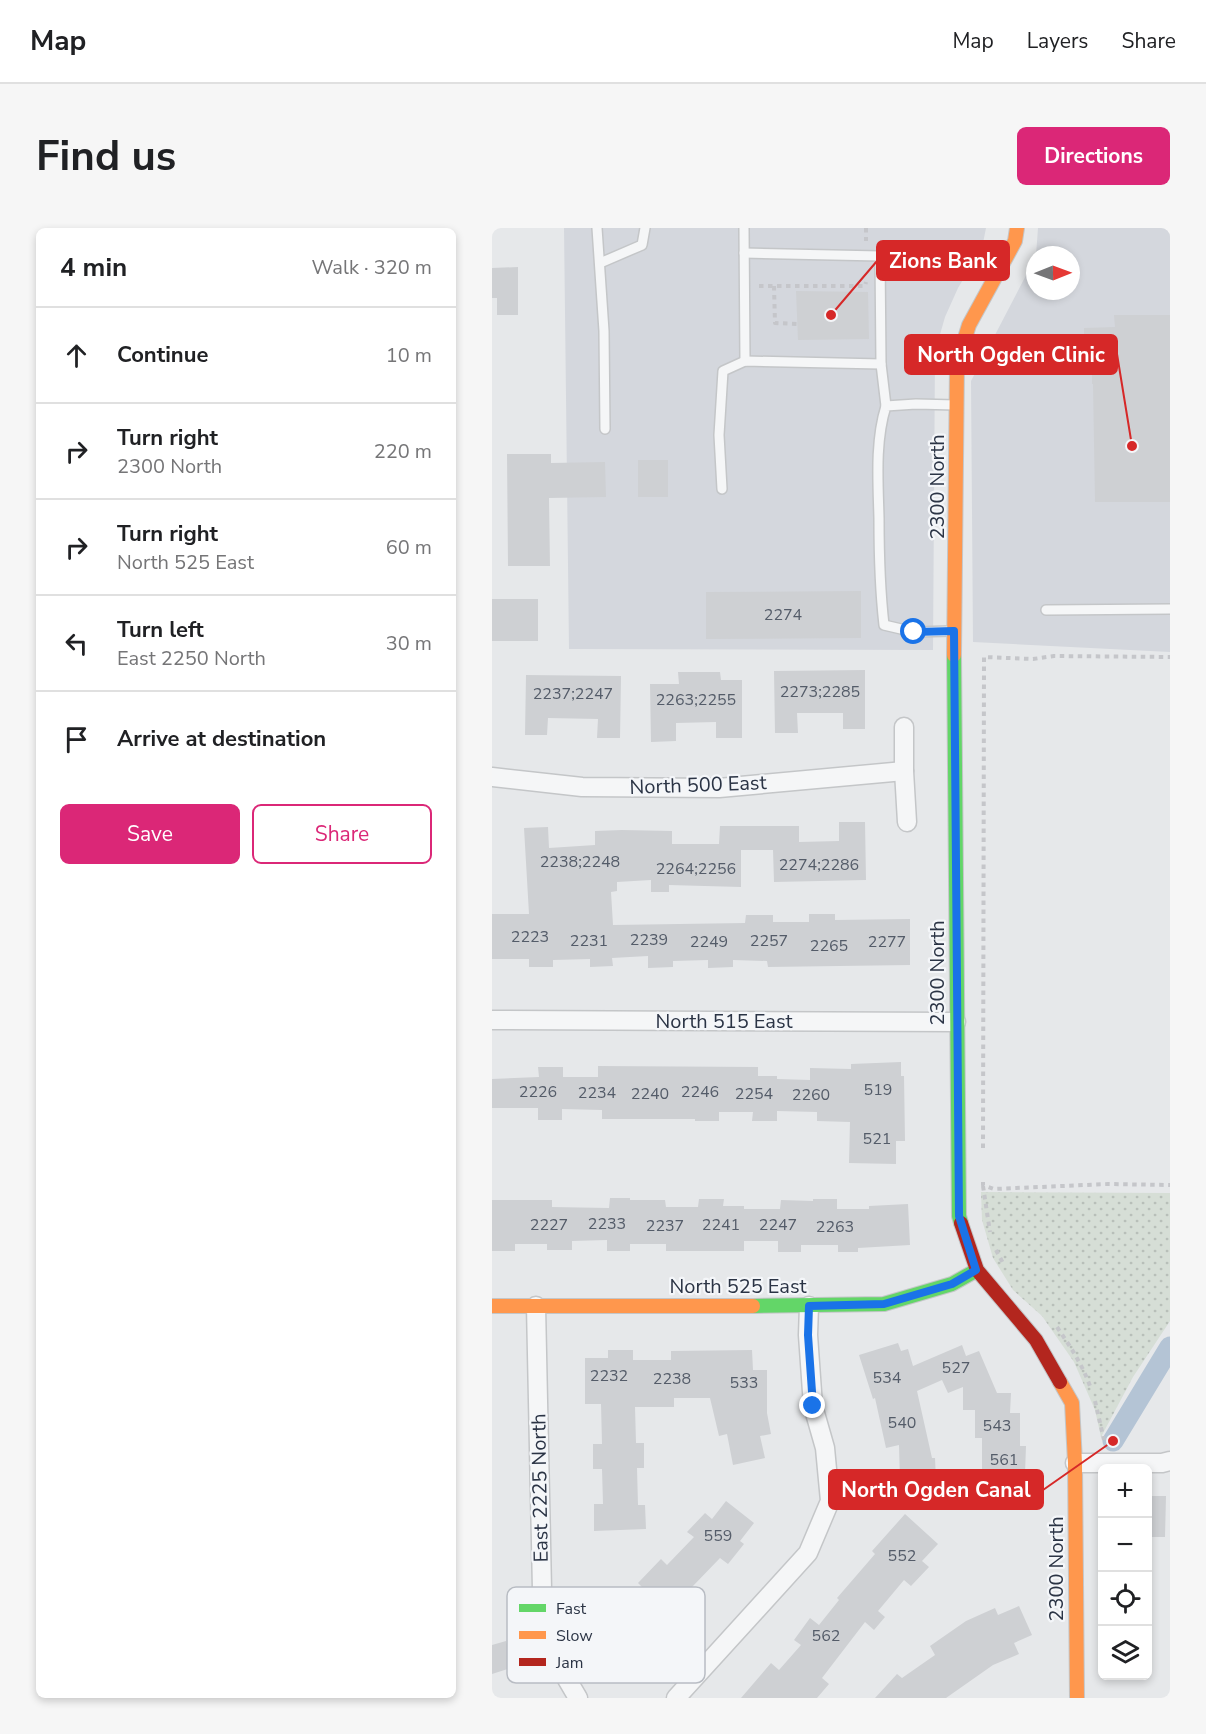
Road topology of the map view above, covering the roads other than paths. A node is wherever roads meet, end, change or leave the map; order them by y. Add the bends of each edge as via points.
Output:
1 (597, 228) edge
2 (645, 228) edge
3 (744, 228) edge
4 (1017, 228) edge
5 (744, 253) junction
6 (600, 263) junction
7 (745, 361) junction
8 (881, 363) junction
9 (957, 405) junction
10 (886, 406) junction
11 (605, 429) dead end
12 (722, 489) dead end
13 (1170, 609) edge
14 (1046, 610) dead end
15 (954, 631) junction
16 (904, 727) dead end
17 (904, 771) junction
18 (492, 777) edge
19 (907, 822) dead end
20 (492, 1020) edge
21 (956, 1022) junction
22 (976, 1270) junction
23 (492, 1305) edge
24 (536, 1306) junction
25 (809, 1306) junction
26 (1170, 1461) edge
27 (1075, 1463) junction
28 (542, 1587) edge
29 (705, 1666) edge
30 (569, 1683) edge
31 (690, 1683) edge
32 (578, 1698) edge
33 (676, 1698) edge
34 (1077, 1698) edge

1 - 6 lane
2 - 6 lane via 642,246
3 - 5 lane
4 - 9 street, 2300 North via 1015,242 969,325 957,364
5 - 7 lane
5 - 8 lane via 880,256
6 - 11 lane
7 - 8 lane
7 - 12 lane via 723,372 719,435
8 - 10 lane
9 - 10 lane
9 - 15 street, 2300 North
10 - 15 lane via 880,426 878,494 884,625 914,632
13 - 14 lane
15 - 21 street, 2300 North
16 - 17 street
17 - 18 street, North 500 East via 719,788 582,787
17 - 19 street
20 - 21 street, North 515 East
21 - 22 street, 2300 North via 959,1216
22 - 25 street, North 525 East via 952,1284 884,1304
22 - 27 street, 2300 North via 1036,1340 1072,1403
23 - 24 street, North 525 East
24 - 25 street, North 525 East
24 - 28 street, East 2225 North
25 - 29 street via 813,1406 825,1448 830,1501 808,1553
26 - 27 street
27 - 34 street, 2300 North
30 - 32 street, East 2225 North
31 - 33 street

